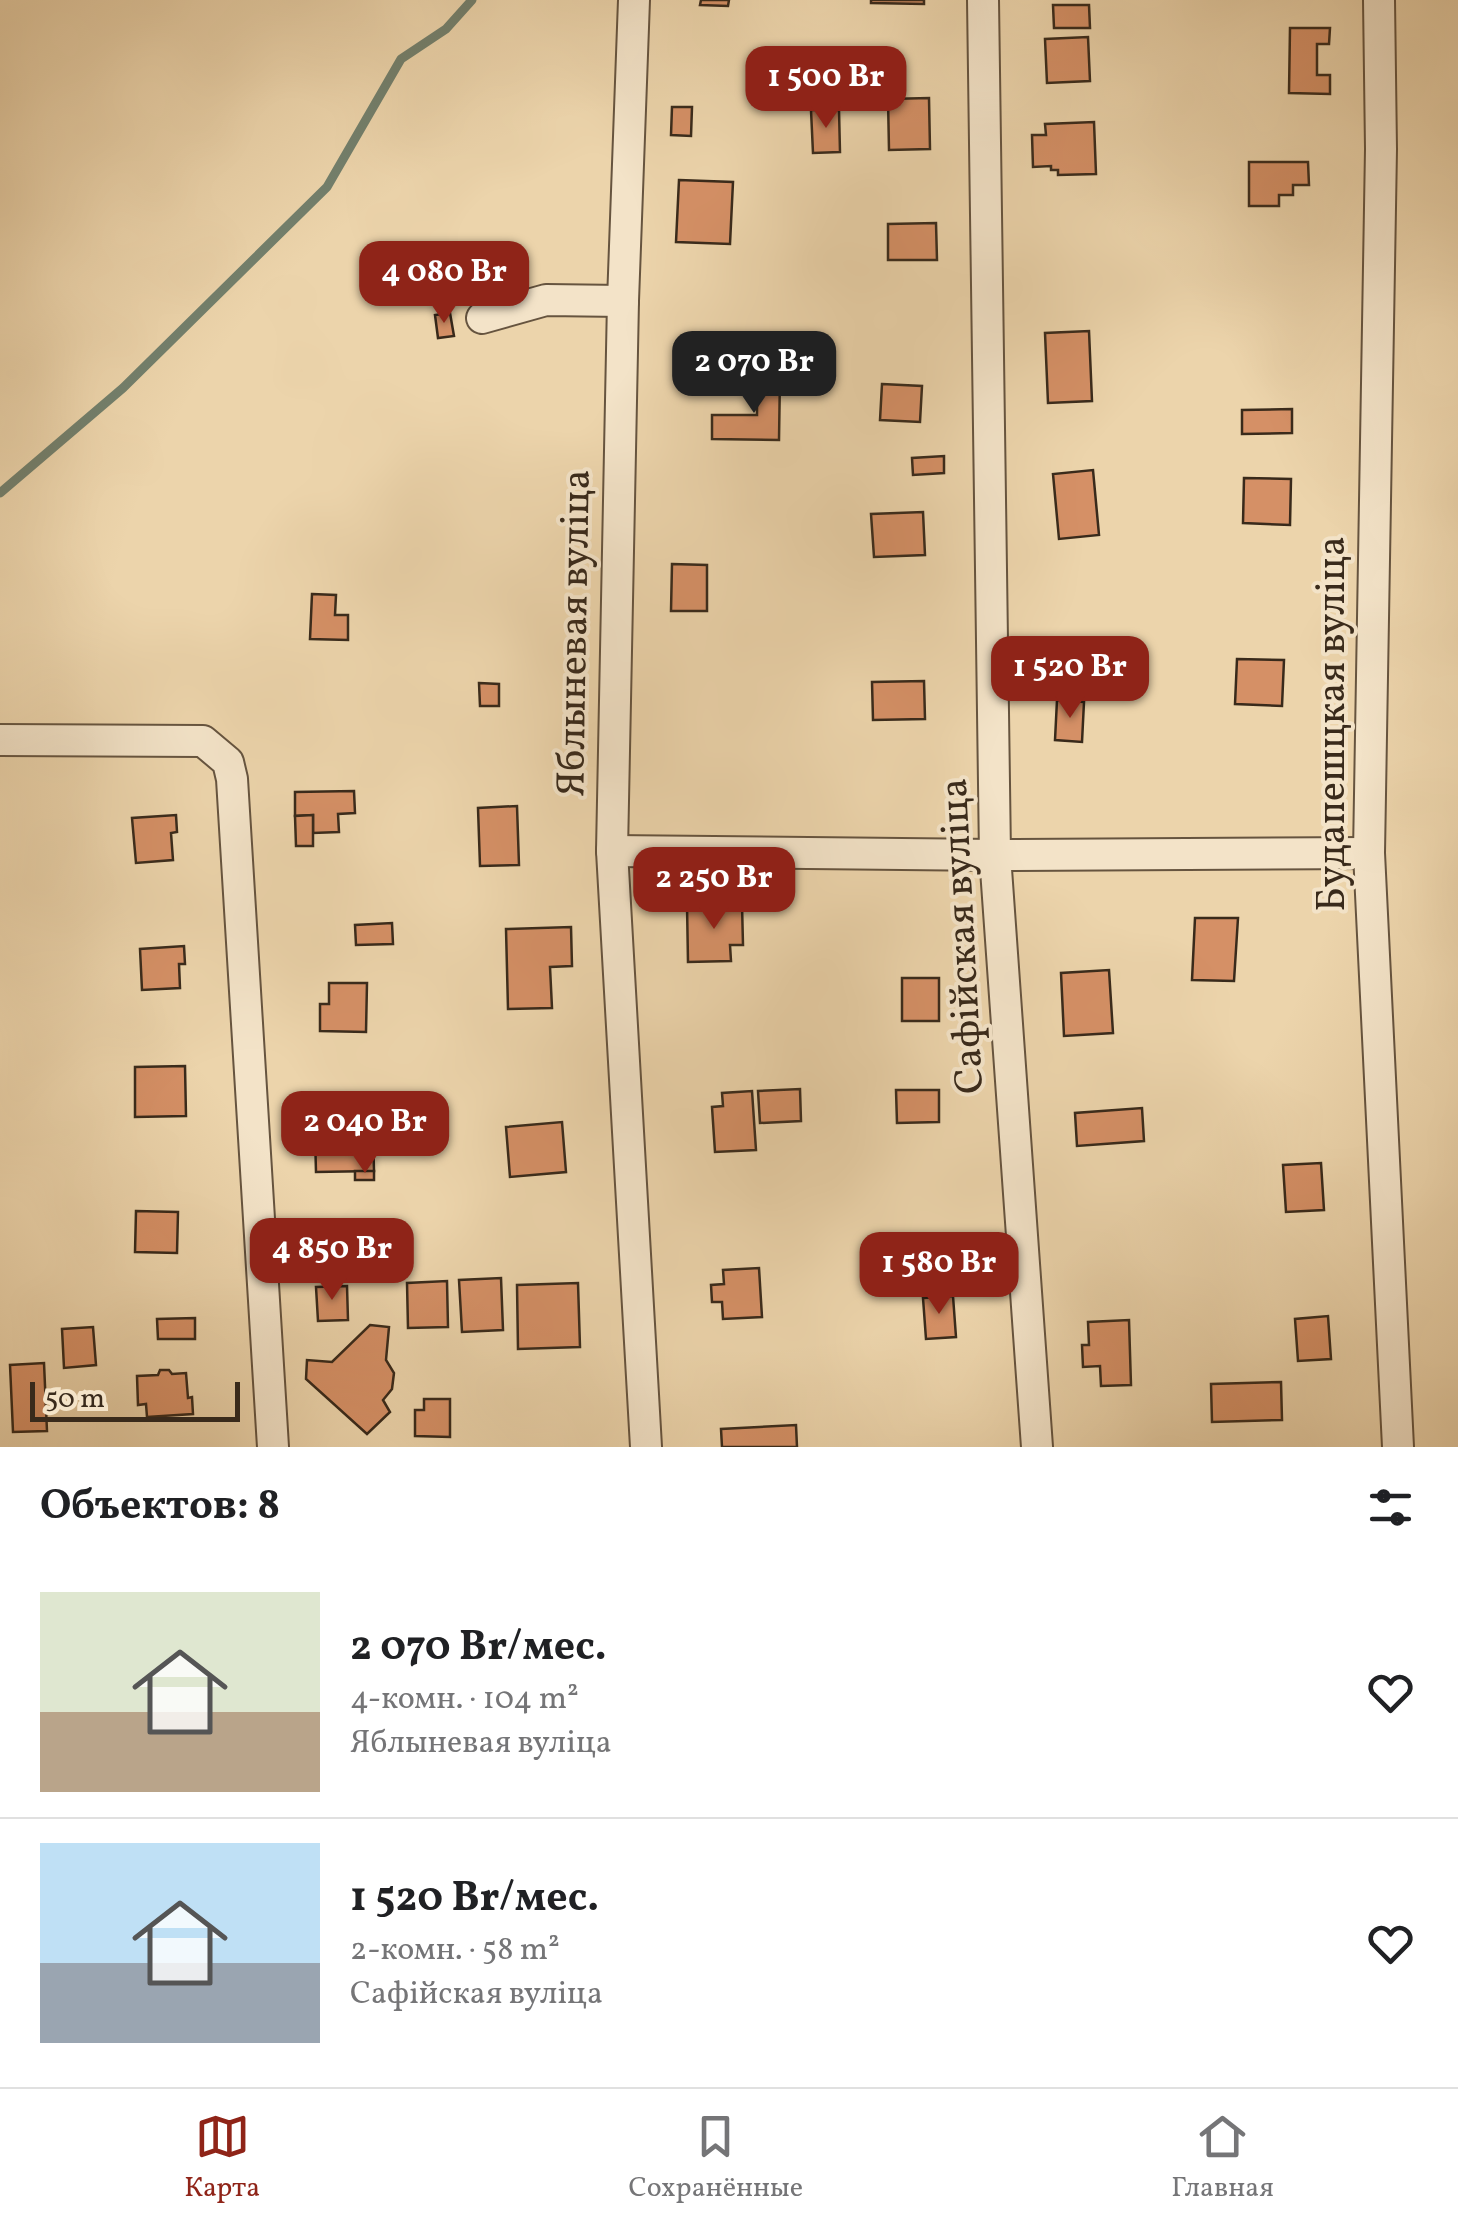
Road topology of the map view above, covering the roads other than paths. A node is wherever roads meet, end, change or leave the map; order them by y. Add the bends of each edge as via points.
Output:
1 (634, 0) edge
2 (983, 0) edge
3 (1379, 0) edge
4 (623, 301) junction
5 (482, 318) dead end
6 (0, 740) edge
7 (612, 852) junction
8 (1369, 853) junction
9 (995, 855) junction
10 (273, 1447) edge
11 (646, 1447) edge
12 (1038, 1447) edge
13 (1398, 1447) edge

1 - 4 street, Яблыневая вуліца
2 - 9 street, Сафійская вуліца
3 - 8 street, Будапешцкая вуліца
4 - 5 street via 546,300
4 - 7 street, Яблыневая вуліца
6 - 10 street via 203,741 228,762
7 - 9 street
7 - 11 street, Яблыневая вуліца
8 - 9 street
8 - 13 street, Будапешцкая вуліца
9 - 12 street, Сафійская вуліца

